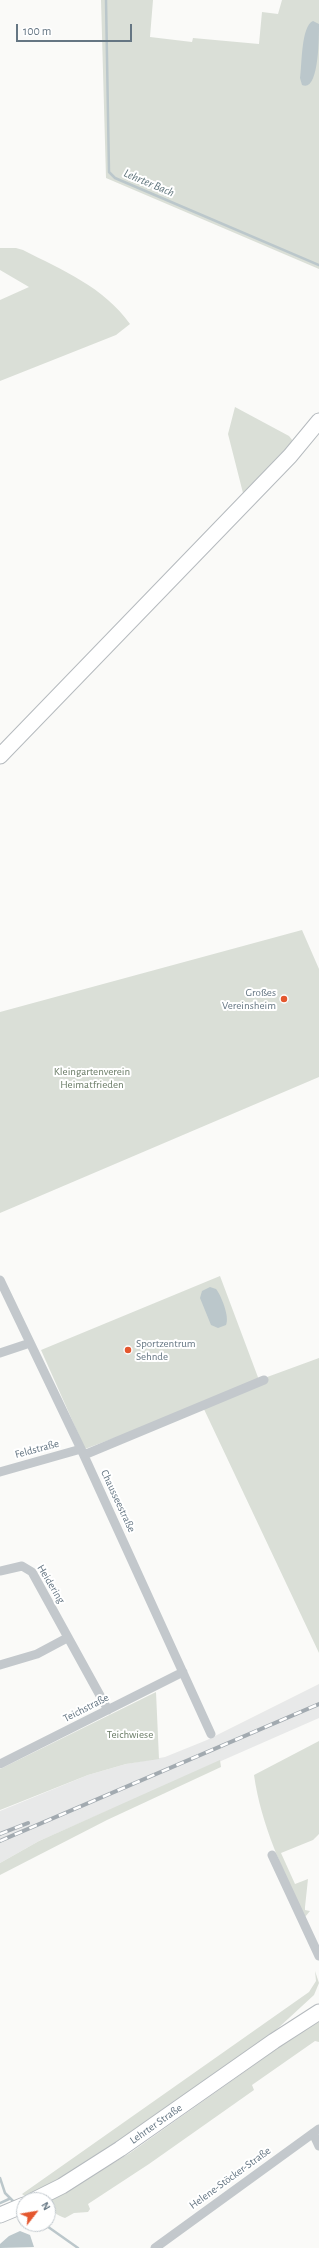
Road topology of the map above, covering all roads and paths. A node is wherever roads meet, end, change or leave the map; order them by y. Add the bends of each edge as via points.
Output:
1 (319, 421) edge
2 (0, 756) edge
3 (0, 1280) edge
4 (30, 1343) junction
5 (0, 1353) edge
6 (264, 1380) dead end
7 (82, 1452) junction
8 (0, 1472) edge
9 (0, 1571) edge
10 (67, 1638) junction
11 (0, 1665) edge
12 (183, 1672) junction
13 (108, 1710) junction
14 (211, 1734) dead end
15 (0, 1764) edge
16 (272, 1855) dead end
17 (319, 1954) edge
18 (319, 2001) edge
19 (319, 2012) edge
20 (274, 2041) junction
21 (316, 2131) edge
22 (319, 2146) edge
23 (50, 2192) edge
24 (155, 2248) edge

1 - 2 main road via 284,462
3 - 4 street, Chausseestraße
4 - 5 street
4 - 7 street, Chausseestraße
6 - 7 street, Feldstraße
7 - 8 street, Feldstraße
7 - 12 street, Chausseestraße
9 - 10 street, Heidering via 22,1566 28,1568
10 - 11 street via 37,1654
10 - 13 street, Heidering
12 - 13 street, Teichstraße
12 - 14 street, Chausseestraße
13 - 15 street, Teichstraße
16 - 17 street
18 - 20 main road, Lehrter Straße
19 - 20 main road, Lehrter Straße
20 - 23 main road, Lehrter Straße via 120,2149
21 - 22 street
21 - 24 street, Helene-Stöcker-Straße

